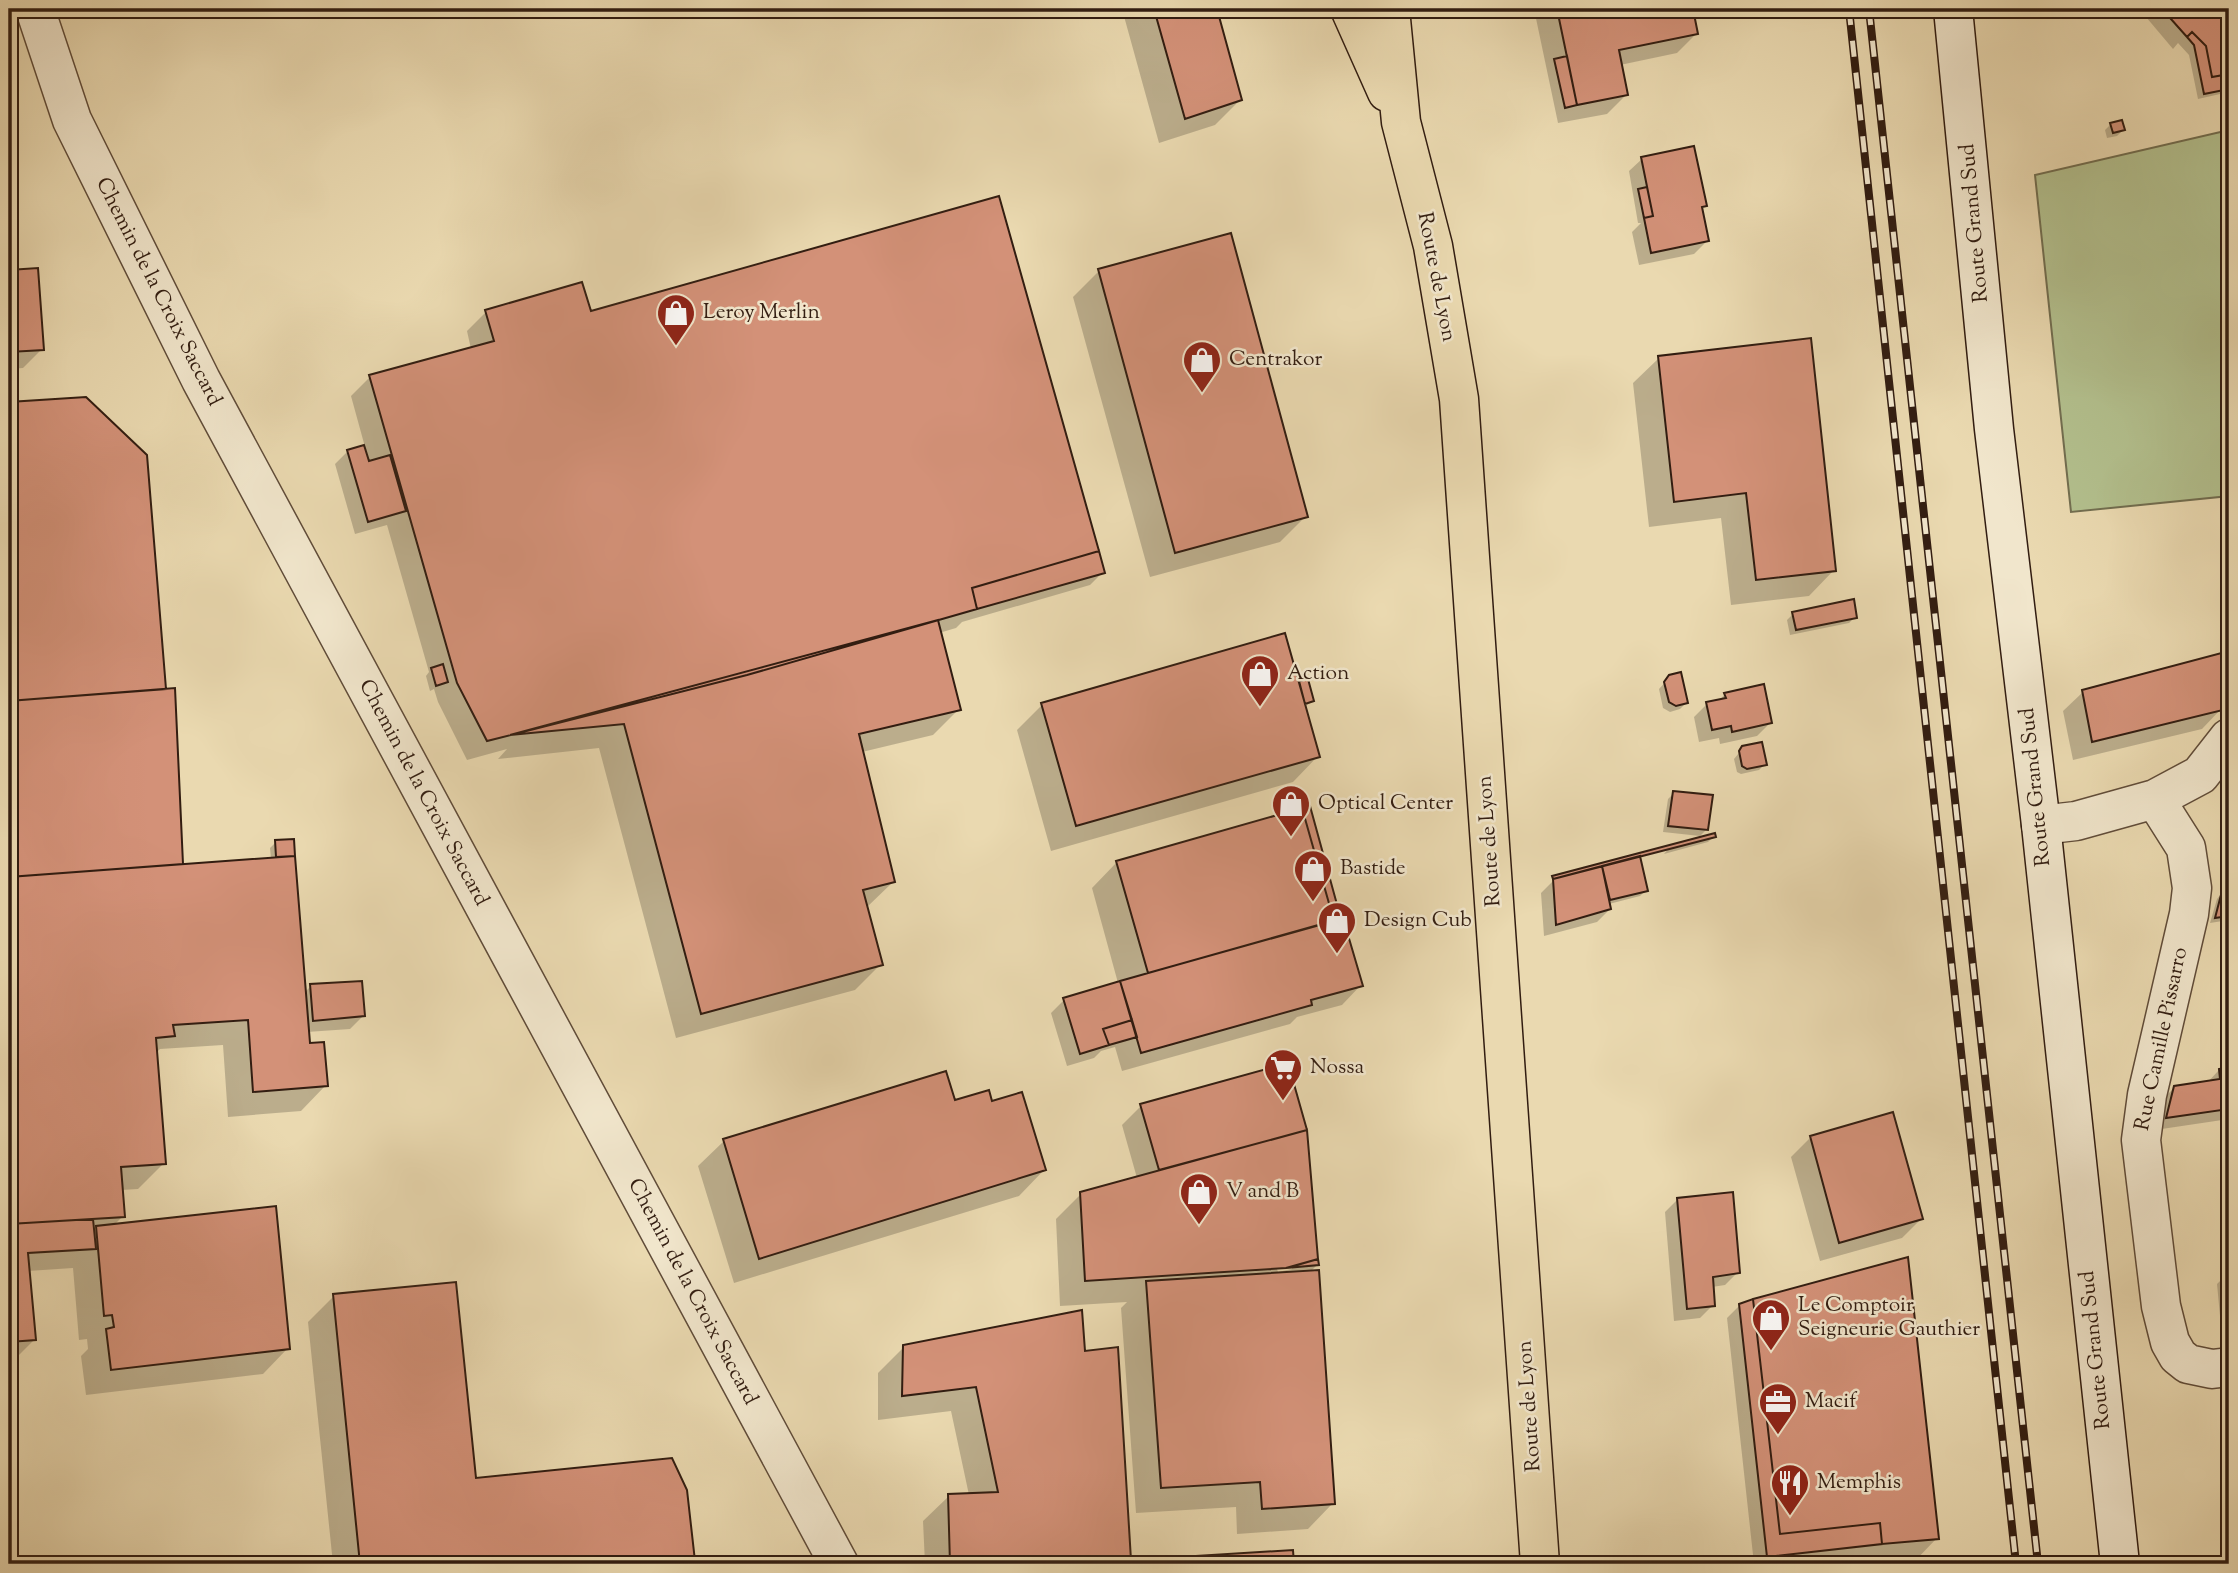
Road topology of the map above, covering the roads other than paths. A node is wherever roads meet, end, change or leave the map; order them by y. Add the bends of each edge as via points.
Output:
1 (35, 9) edge
2 (1350, 9) edge
3 (1390, 9) edge
4 (1953, 9) edge
5 (1401, 122) junction
6 (2229, 738) edge
7 (2155, 799) junction
8 (2041, 825) junction
9 (2229, 1367) edge
10 (839, 1564) edge
11 (1540, 1564) edge
12 (2120, 1564) edge

1 - 10 street, Chemin de la Croix Saccard via 72,120 201,380
2 - 5 main road, Route de Lyon
3 - 5 main road, Route de Lyon
4 - 8 street, Route Grand Sud via 1994,429
5 - 11 main road, Route de Lyon via 1433,246 1459,399
6 - 7 street via 2200,775
7 - 8 street via 2076,821
7 - 9 street, Rue Camille Pissarro via 2186,848 2192,888 2141,1140 2161,1306 2178,1356 2188,1364
8 - 12 street, Route Grand Sud

